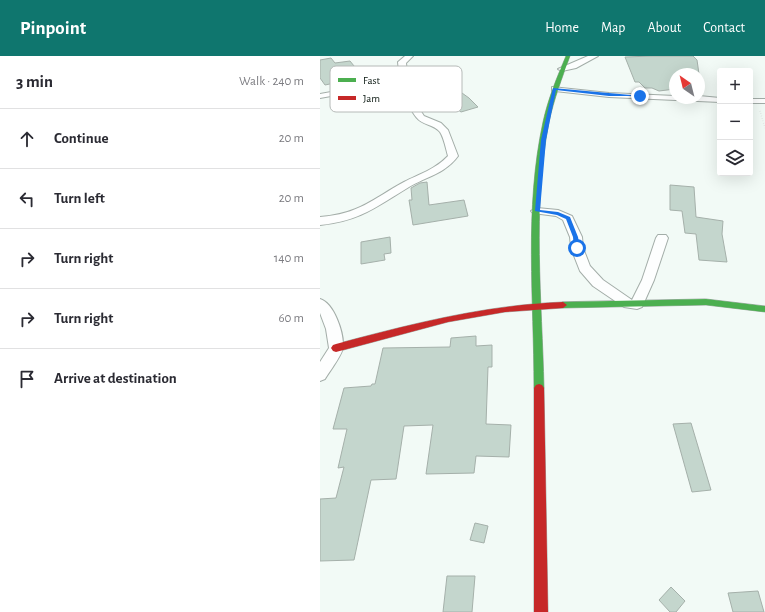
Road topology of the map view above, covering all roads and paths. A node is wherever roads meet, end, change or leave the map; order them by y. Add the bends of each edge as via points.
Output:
1 (409, 56) edge
2 (568, 56) edge
3 (594, 56) edge
4 (402, 66) edge
5 (562, 69) junction
6 (555, 89) junction
7 (330, 94) edge
8 (320, 96) edge
9 (669, 98) edge
10 (705, 99) edge
11 (717, 100) edge
12 (758, 101) edge
13 (417, 112) edge
14 (765, 128) edge
15 (537, 211) junction
16 (320, 221) edge
17 (662, 238) dead end
18 (320, 304) edge
19 (633, 304) junction
20 (539, 305) junction
21 (765, 308) edge
22 (336, 348) junction
23 (320, 375) edge
24 (541, 612) edge

1 - 4 street via 402,62
2 - 5 main road
3 - 5 street
5 - 6 main road
6 - 9 street
6 - 15 main road via 544,140
7 - 8 street
10 - 11 street
12 - 14 path
13 - 16 street via 421,118 438,125 445,132 453,156 440,168 407,184 374,206 355,215
15 - 19 street via 558,213 568,218 584,268 598,283
15 - 20 main road
17 - 19 street via 648,280
18 - 22 street via 327,312
19 - 20 main road
19 - 21 main road via 706,302
20 - 22 main road via 491,310 417,325
20 - 24 main road
22 - 23 street

